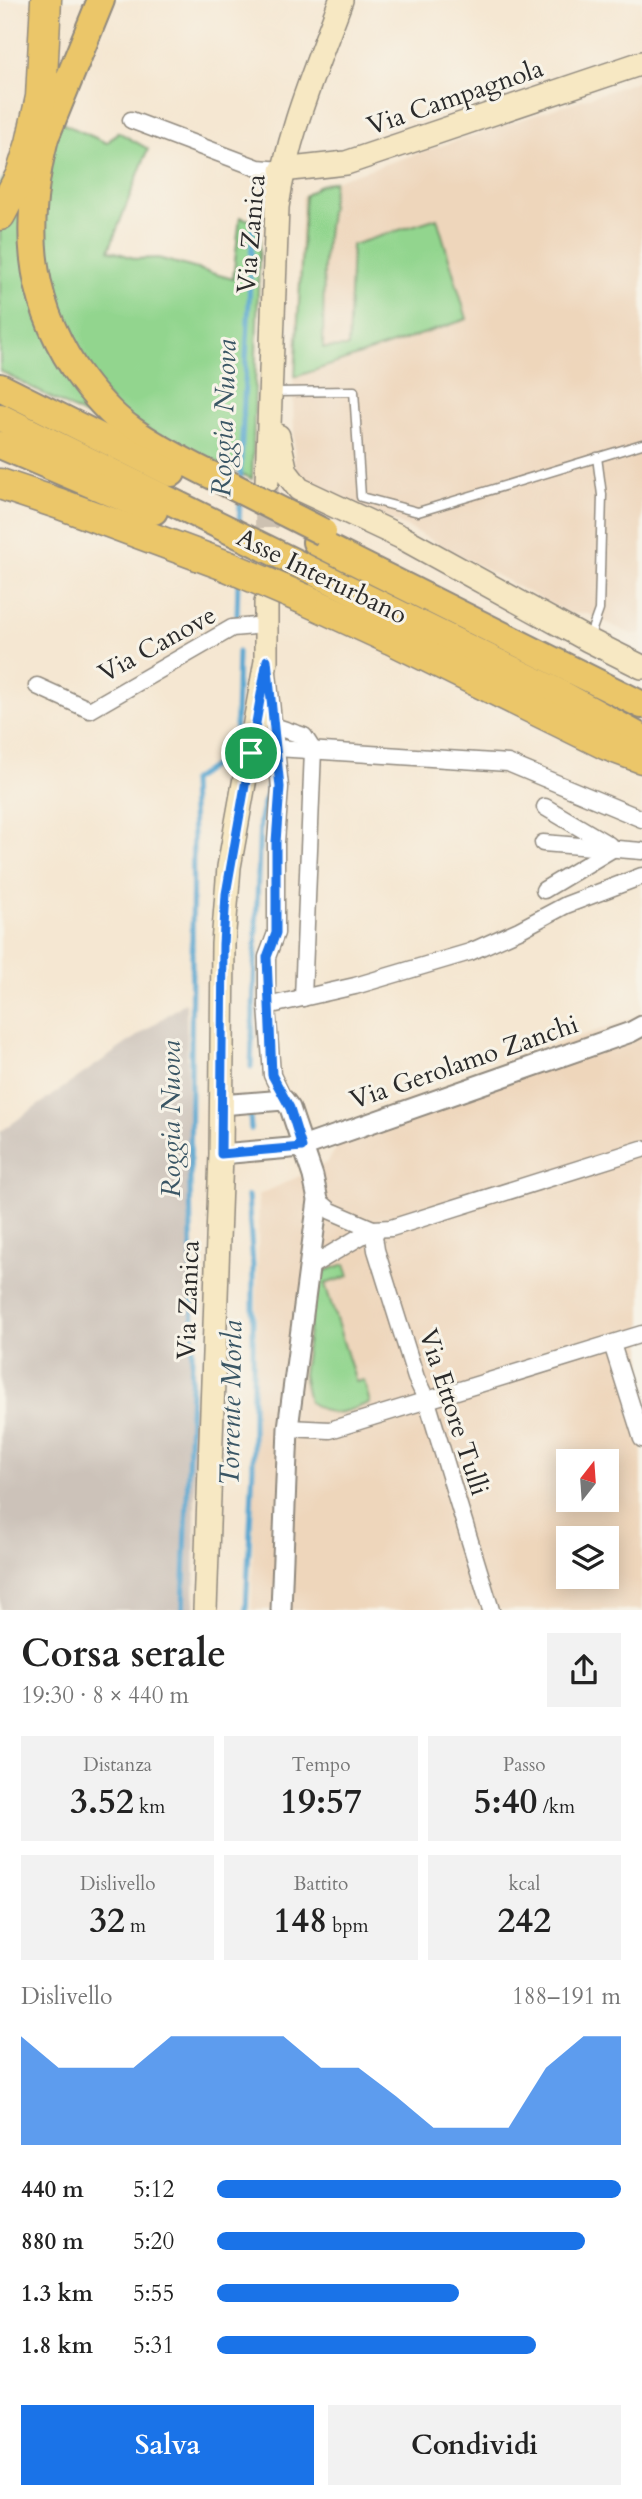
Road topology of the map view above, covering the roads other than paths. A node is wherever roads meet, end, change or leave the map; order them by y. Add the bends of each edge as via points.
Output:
1 (47, 0) edge
2 (101, 0) edge
3 (341, 0) edge
4 (642, 63) edge
5 (131, 120) dead end
6 (47, 132) junction
7 (282, 170) junction
8 (0, 215) edge
9 (0, 387) edge
10 (269, 392) junction
11 (268, 415) junction
12 (0, 417) edge
13 (0, 444) edge
14 (642, 444) edge
15 (0, 453) edge
16 (597, 457) junction
17 (64, 472) junction
18 (267, 481) tunnel mouth
19 (0, 484) edge
20 (234, 495) junction
21 (230, 548) junction
22 (253, 621) joint
23 (589, 640) junction
24 (267, 660) junction
25 (642, 667) edge
26 (37, 686) dead end
27 (642, 705) edge
28 (274, 726) junction
29 (639, 743) edge
30 (277, 748) junction
31 (313, 750) junction
32 (545, 807) dead end
33 (642, 819) edge
34 (543, 843) dead end
35 (614, 848) junction
36 (642, 851) edge
37 (642, 876) edge
38 (544, 890) dead end
39 (303, 998) junction
40 (267, 1006) junction
41 (642, 1026) edge
42 (284, 1100) junction
43 (221, 1105) junction
44 (302, 1147) junction
45 (642, 1149) edge
46 (221, 1154) junction
47 (318, 1200) junction
48 (373, 1229) junction
49 (309, 1267) junction
50 (642, 1334) edge
51 (612, 1344) junction
52 (427, 1401) junction
53 (288, 1428) junction
54 (642, 1439) edge
55 (205, 1610) edge
56 (281, 1610) edge
57 (491, 1610) edge

1 - 6 highway via 57,57
1 - 8 highway via 41,97 31,144
2 - 6 highway
3 - 7 main road, Via Zanica
4 - 7 main road, Via Campagnola via 346,163
5 - 7 street via 258,168
6 - 20 highway via 31,234 38,289 56,337 82,379 113,415
7 - 10 main road, Via Zanica
9 - 20 highway, Asse Interurbano
10 - 11 main road, Via Zanica
10 - 16 lane via 354,391 361,497 418,512
11 - 18 main road, Via Zanica
11 - 23 main road via 286,472 299,489 401,537
12 - 21 highway, Asse Interurbano
13 - 17 highway
14 - 16 lane
15 - 17 highway
16 - 23 lane via 603,495 599,610
17 - 21 highway
19 - 21 highway
20 - 27 highway, Asse Interurbano
21 - 29 highway, bridge via 607,744
22 - 24 main road, Via Zanica
22 - 26 street, Via Canove via 90,710
23 - 25 main road
24 - 28 street, Via Zanica
24 - 43 main road, Via Zanica via 226,894
28 - 30 street, Via Zanica
28 - 31 street via 304,736
30 - 31 street
30 - 40 street, Via Zanica via 276,933 267,957
31 - 33 street via 508,763
31 - 39 street
32 - 35 street
34 - 35 street
35 - 36 street
35 - 38 street
37 - 39 street via 566,905 470,952
39 - 40 street
40 - 42 street, Via Zanica via 272,1075
41 - 44 street, Via Gerolamo Zanchi
42 - 43 street
42 - 44 street
43 - 46 main road, Via Zanica
44 - 46 street, Via Gerolamo Zanchi
44 - 47 street
45 - 48 street via 391,1228
46 - 55 main road, Via Zanica
47 - 48 street via 331,1211
47 - 49 street
48 - 49 street
48 - 52 street, Via Ettore Tulli via 416,1378
49 - 53 street
50 - 51 street
51 - 52 street
51 - 54 street
52 - 53 street via 330,1430
52 - 57 street, Via Ettore Tulli
53 - 56 street

